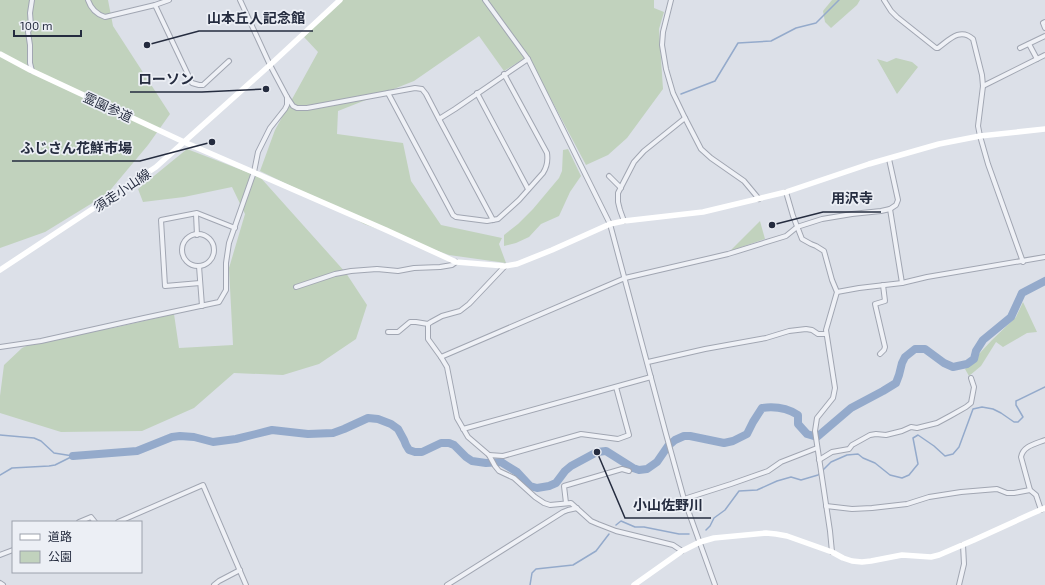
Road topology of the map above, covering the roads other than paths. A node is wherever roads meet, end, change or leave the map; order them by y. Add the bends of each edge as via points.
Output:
1 (32, 0) edge
2 (88, 0) edge
3 (169, 0) edge
4 (240, 0) edge
5 (340, 0) edge
6 (485, 0) edge
7 (671, 0) edge
8 (884, 0) edge
9 (155, 5) junction
10 (1045, 22) edge
11 (1045, 28) edge
12 (1045, 36) edge
13 (1029, 44) junction
14 (1020, 48) dead end
15 (0, 54) edge
16 (1045, 55) edge
17 (528, 59) junction
18 (1037, 59) junction
19 (229, 61) dead end
20 (270, 65) junction
21 (32, 72) junction
22 (504, 74) junction
23 (983, 86) junction
24 (388, 93) junction
25 (477, 93) junction
26 (287, 97) junction
27 (685, 118) junction
28 (439, 119) junction
29 (1045, 128) edge
30 (980, 136) junction
31 (184, 142) junction
32 (889, 159) junction
33 (254, 172) junction
34 (609, 176) dead end
35 (621, 188) junction
36 (528, 189) junction
37 (786, 192) junction
38 (759, 199) junction
39 (890, 209) junction
40 (196, 214) junction
41 (493, 220) junction
42 (624, 220) junction
43 (610, 224) junction
44 (797, 227) junction
45 (235, 228) junction
46 (197, 234) junction
47 (1045, 257) edge
48 (456, 262) junction
49 (1023, 262) junction
50 (199, 266) junction
51 (505, 266) junction
52 (0, 270) edge
53 (625, 278) junction
54 (200, 283) junction
55 (902, 283) junction
56 (883, 285) junction
57 (296, 287) dead end
58 (838, 292) junction
59 (202, 306) junction
60 (428, 324) junction
61 (388, 332) dead end
62 (826, 334) junction
63 (0, 347) edge
64 (880, 354) dead end
65 (441, 357) junction
66 (648, 362) junction
67 (651, 377) junction
68 (971, 378) dead end
69 (616, 387) junction
70 (463, 429) junction
71 (1045, 440) edge
72 (817, 445) junction
73 (490, 456) junction
74 (819, 460) junction
75 (629, 471) dead end
76 (1030, 490) junction
77 (684, 499) junction
78 (566, 503) junction
79 (826, 506) junction
80 (577, 508) junction
81 (1043, 509) edge
82 (81, 521) edge
83 (93, 521) edge
84 (120, 521) edge
85 (700, 542) junction
86 (963, 545) junction
87 (12, 550) edge
88 (682, 551) junction
89 (832, 552) junction
90 (0, 555) edge
91 (240, 570) junction
92 (0, 583) edge
93 (4, 585) edge
94 (214, 585) edge
95 (246, 585) edge
96 (447, 585) edge
97 (634, 585) edge
98 (715, 585) edge
99 (959, 585) edge

1 - 21 street via 31,26 28,32
2 - 9 street via 93,10 105,17
3 - 9 street
4 - 20 street
5 - 20 street, 須走小山線
6 - 17 street
7 - 27 street via 662,45 670,84
8 - 23 street via 894,14 936,48 960,33 973,39
9 - 19 street via 192,83 203,85
10 - 11 street
12 - 13 street
13 - 14 street
13 - 18 street
15 - 21 street, 霊園参道
16 - 18 street
17 - 22 street
17 - 43 street
18 - 23 street
20 - 26 street
20 - 31 street, 須走小山線
21 - 31 street, 霊園参道
22 - 25 street
22 - 36 street via 547,153 546,169
23 - 30 street via 978,126
24 - 26 street via 301,109 293,106
24 - 28 street via 422,89
24 - 41 street via 453,215 482,221
25 - 28 street
25 - 36 street
26 - 33 street via 285,109 270,128 258,152
27 - 35 street via 638,157
27 - 38 street via 701,149 744,181
28 - 41 street
29 - 30 street, 霊園参道
30 - 32 street, 霊園参道 via 939,144
30 - 49 street
31 - 33 street, 霊園参道
31 - 52 street, 須走小山線 via 150,171
32 - 37 street, 霊園参道
32 - 39 street via 898,200
33 - 45 street
33 - 48 street, 霊園参道
34 - 35 street
35 - 42 street via 618,202
36 - 41 street via 498,219
37 - 38 street, 霊園参道
37 - 44 street
38 - 42 street, 霊園参道 via 703,212
39 - 44 street via 822,219
39 - 55 street
40 - 45 street
40 - 46 street
40 - 54 street via 161,220 165,286
42 - 43 street, 霊園参道
43 - 51 street, 霊園参道 via 524,262
43 - 53 street
44 - 53 street via 786,236 728,254
44 - 58 street via 802,240 824,251
45 - 59 street via 226,263 226,290 219,302
46 - 50 street via 187,239 182,248 185,259
46 - 50 street via 210,240 214,249 211,259
47 - 49 street
48 - 51 street, 霊園参道
48 - 57 street via 440,267 398,271 351,271
49 - 55 street
50 - 54 street
51 - 60 street via 460,311 442,316
53 - 65 street
53 - 66 street
54 - 59 street
55 - 56 street
56 - 58 street
56 - 64 street via 885,301 875,304 885,346
58 - 62 street
59 - 63 street via 41,341
60 - 61 street via 410,322 398,332
60 - 65 street via 428,338
62 - 66 street via 806,329
62 - 72 street via 835,388 833,398 817,418
65 - 70 street via 447,367 457,418
66 - 67 street
67 - 69 street
67 - 77 street
68 - 74 street via 974,387 971,403 950,416 937,423 917,428 911,427 886,435 870,435 849,449 832,452
69 - 70 street
69 - 73 street via 629,435 618,440 581,434 502,456
70 - 73 street via 468,437
71 - 76 street via 1022,452 1021,457
72 - 74 street
72 - 77 street via 768,471
73 - 78 street via 499,471 514,478 544,503
74 - 79 street
75 - 78 street via 622,469 564,486
76 - 79 street via 1014,493 997,489 961,492 929,497 907,504 872,508
76 - 81 street via 1036,495
77 - 85 street
78 - 80 street via 571,503
79 - 89 street
80 - 88 street via 598,524 673,545
80 - 96 street via 563,512
81 - 86 street
82 - 83 street via 91,517
84 - 91 street via 203,485
85 - 88 street
85 - 89 street via 714,538 766,533 786,536
85 - 98 street
86 - 89 street via 931,557 902,555 862,562
86 - 99 street via 964,564
87 - 90 street
88 - 97 street
91 - 94 street
91 - 95 street
92 - 93 street

